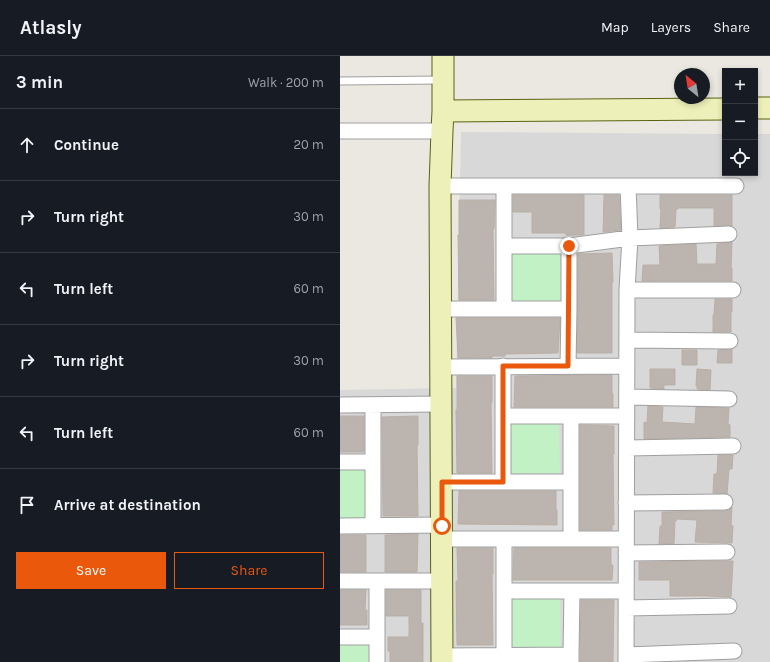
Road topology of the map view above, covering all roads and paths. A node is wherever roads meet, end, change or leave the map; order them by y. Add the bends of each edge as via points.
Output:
1 (443, 56) edge
2 (443, 80) junction
3 (340, 81) edge
4 (758, 108) edge
5 (770, 108) edge
6 (722, 109) edge
7 (443, 121) junction
8 (340, 132) edge
9 (440, 186) junction
10 (504, 186) junction
11 (628, 186) junction
12 (736, 186) dead end
13 (729, 234) dead end
14 (630, 238) junction
15 (504, 246) junction
16 (569, 246) junction
17 (627, 290) junction
18 (733, 290) dead end
19 (441, 309) junction
20 (504, 309) junction
21 (569, 309) junction
22 (627, 340) junction
23 (730, 341) dead end
24 (503, 366) junction
25 (568, 366) junction
26 (627, 366) junction
27 (441, 367) junction
28 (627, 397) junction
29 (728, 399) dead end
30 (441, 404) junction
31 (340, 405) edge
32 (373, 405) junction
33 (503, 416) junction
34 (571, 416) junction
35 (627, 416) junction
36 (733, 446) dead end
37 (626, 448) junction
38 (340, 462) edge
39 (373, 462) junction
40 (442, 482) junction
41 (503, 482) junction
42 (571, 482) junction
43 (725, 502) dead end
44 (626, 503) junction
45 (340, 526) edge
46 (373, 526) junction
47 (442, 532) junction
48 (504, 539) junction
49 (571, 539) junction
50 (626, 546) junction
51 (727, 552) dead end
52 (442, 580) junction
53 (340, 581) edge
54 (377, 581) junction
55 (504, 591) junction
56 (572, 591) junction
57 (626, 591) junction
58 (729, 606) dead end
59 (626, 608) junction
60 (340, 637) edge
61 (377, 637) junction
62 (734, 651) dead end
63 (504, 655) junction
64 (442, 659) edge
65 (571, 659) edge
66 (626, 659) edge
67 (377, 662) edge

1 - 2 street
2 - 3 lane
2 - 7 street
4 - 5 street
6 - 7 street
7 - 8 street
7 - 9 street
9 - 10 street
9 - 19 street
10 - 11 street
10 - 15 street
11 - 12 street
11 - 14 street
13 - 14 street
14 - 16 street
14 - 17 street
15 - 16 street
15 - 20 street
16 - 21 street
17 - 18 street
17 - 22 street
19 - 20 street
19 - 27 street
20 - 21 street
21 - 25 street
22 - 23 street
22 - 26 street
24 - 25 street
24 - 27 street
24 - 33 street
25 - 26 street
26 - 28 street
27 - 30 street
28 - 29 street
28 - 35 street
30 - 32 street
30 - 40 street
31 - 32 street
32 - 39 street
33 - 34 street
33 - 41 street
34 - 35 street
34 - 42 street
35 - 37 street
36 - 37 street
37 - 44 street
38 - 39 street
39 - 46 street
40 - 41 street
40 - 47 street
41 - 42 street
42 - 49 street
43 - 44 street
44 - 50 street
45 - 46 street
46 - 47 street
47 - 48 street
47 - 52 street
48 - 49 street
48 - 55 street
49 - 50 street
50 - 51 street
50 - 57 street
52 - 54 street
52 - 64 street
53 - 54 street
54 - 61 street
55 - 56 street
55 - 63 street
56 - 57 street
56 - 65 street
57 - 59 street
58 - 59 street
59 - 66 street
60 - 61 street
61 - 67 street
62 - 66 street
63 - 64 street
63 - 65 street

